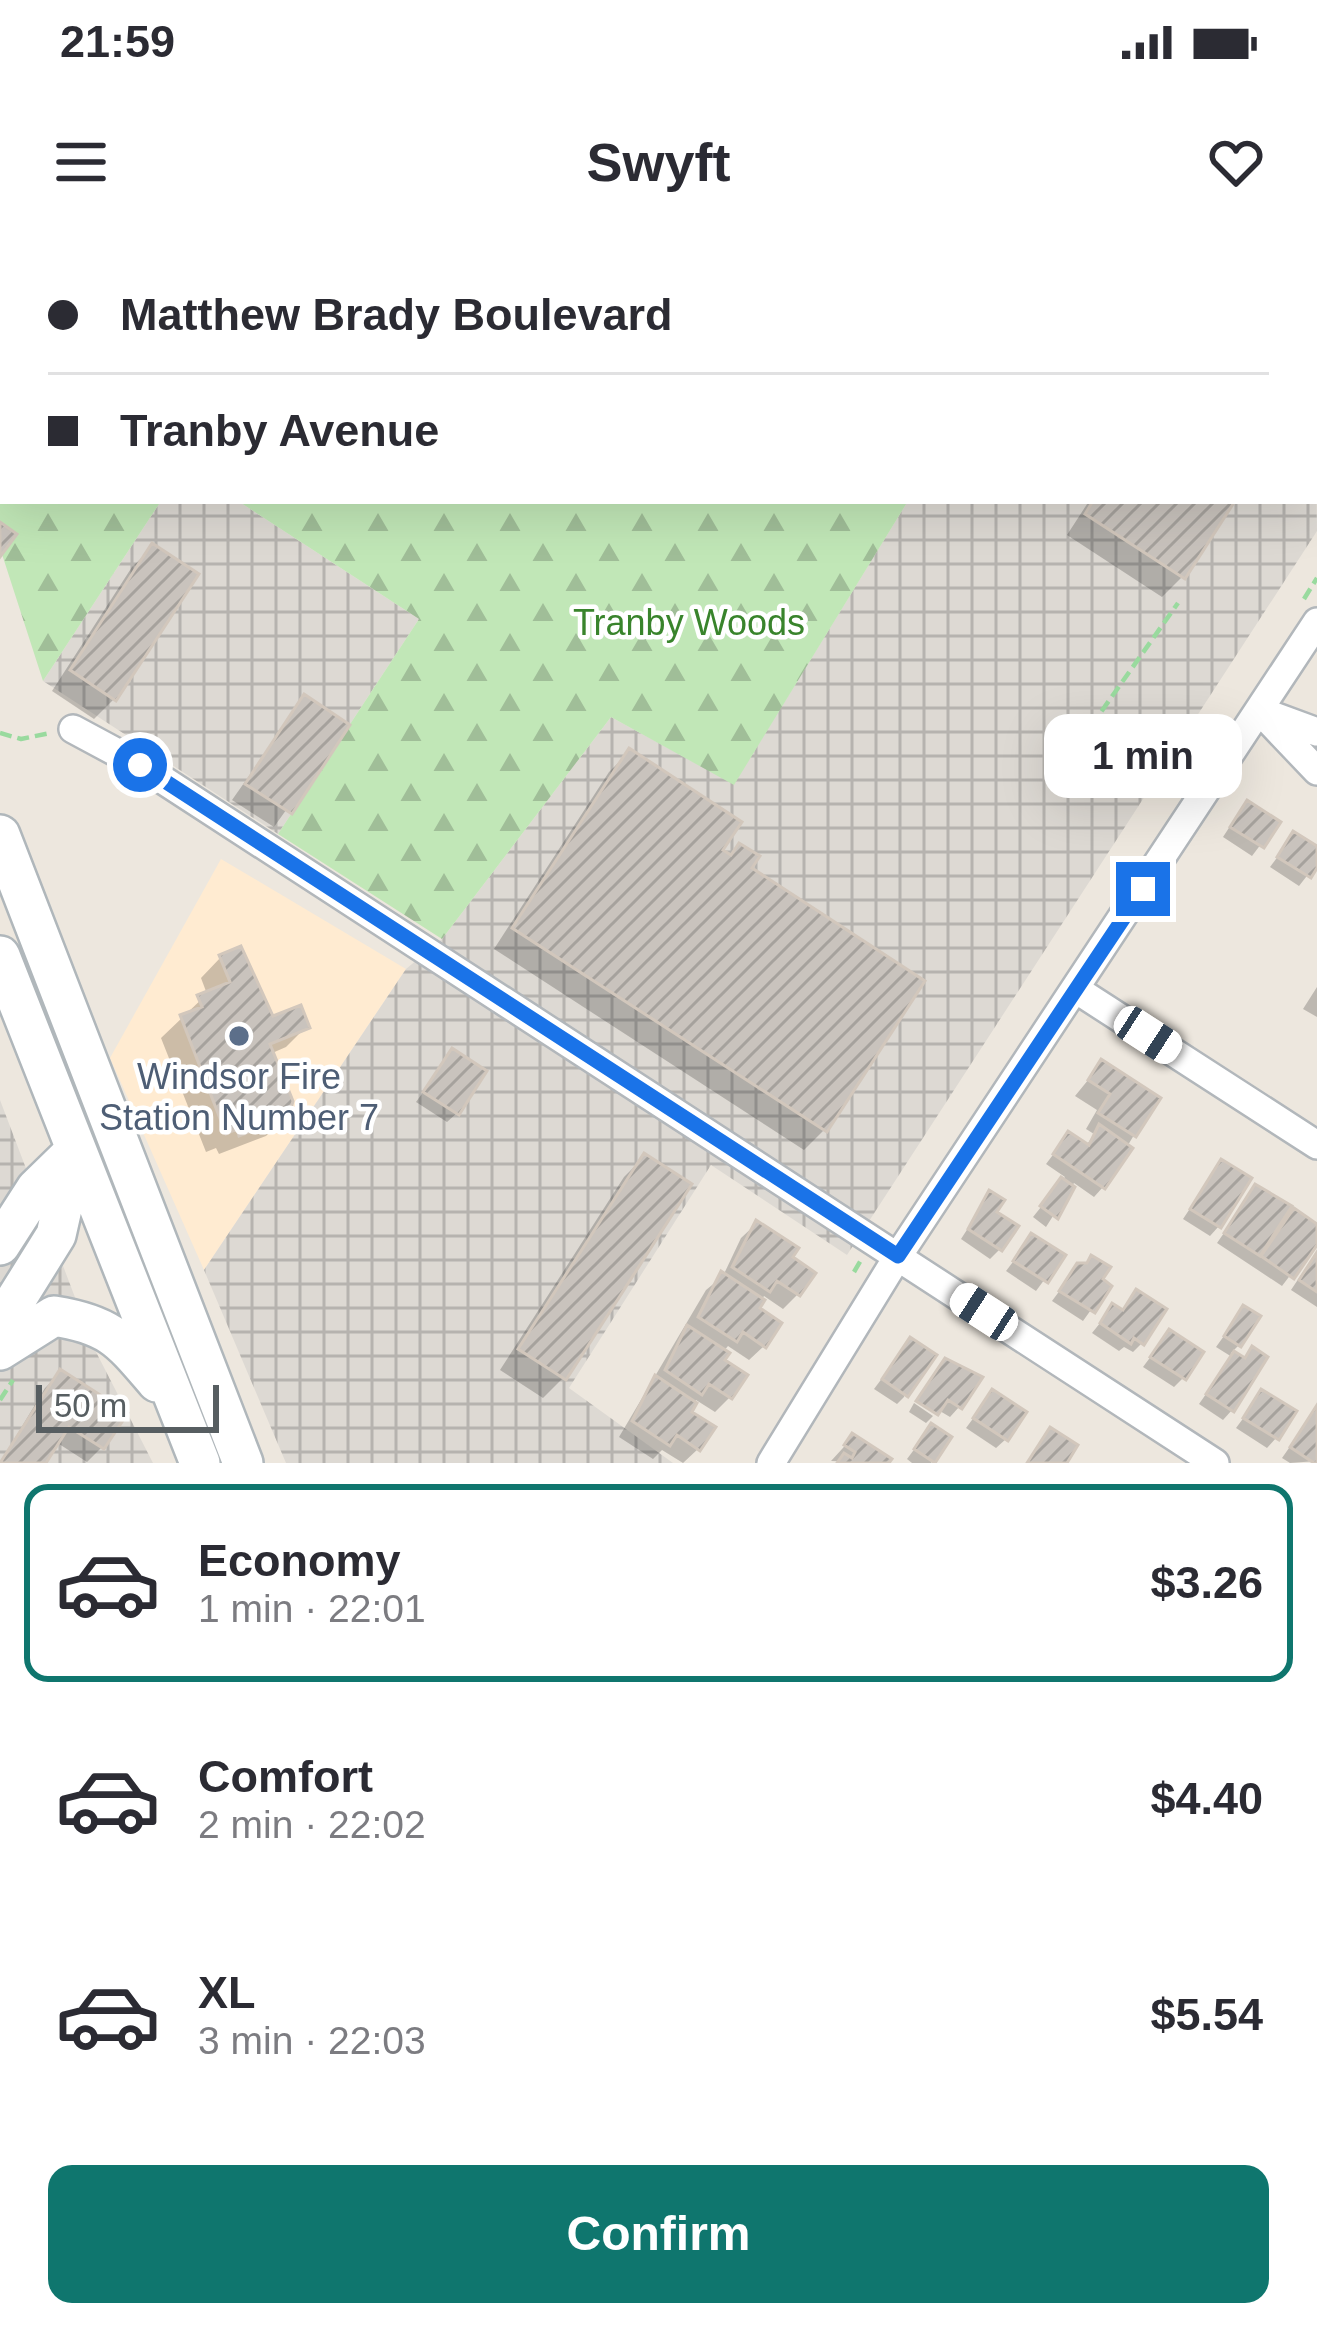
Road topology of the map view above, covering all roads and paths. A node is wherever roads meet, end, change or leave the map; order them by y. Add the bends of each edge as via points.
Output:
1 (1178, 603) dead end
2 (1317, 622) edge
3 (1259, 710) junction
4 (73, 729) dead end
5 (1317, 732) edge
6 (0, 733) edge
7 (21, 739) dead end
8 (1060, 770) dead end
9 (1317, 771) edge
10 (0, 835) edge
11 (0, 956) edge
12 (1077, 990) junction
13 (114, 1136) junction
14 (1317, 1145) edge
15 (75, 1151) junction
16 (0, 1245) edge
17 (898, 1256) junction
18 (0, 1325) edge
19 (0, 1350) edge
20 (179, 1408) junction
21 (200, 1463) edge
22 (243, 1463) edge
23 (771, 1463) edge
24 (1215, 1463) edge

1 - 8 path
2 - 3 street
3 - 5 street
3 - 9 street
3 - 12 street
4 - 17 street
6 - 7 path
10 - 13 main road
11 - 15 main road
12 - 14 street
12 - 17 street
13 - 15 main road
13 - 22 main road
15 - 16 main road via 36,1190
15 - 18 main road via 56,1235
15 - 20 main road
17 - 23 street
17 - 24 street
19 - 20 main road via 54,1316 94,1322 118,1336
20 - 21 main road

